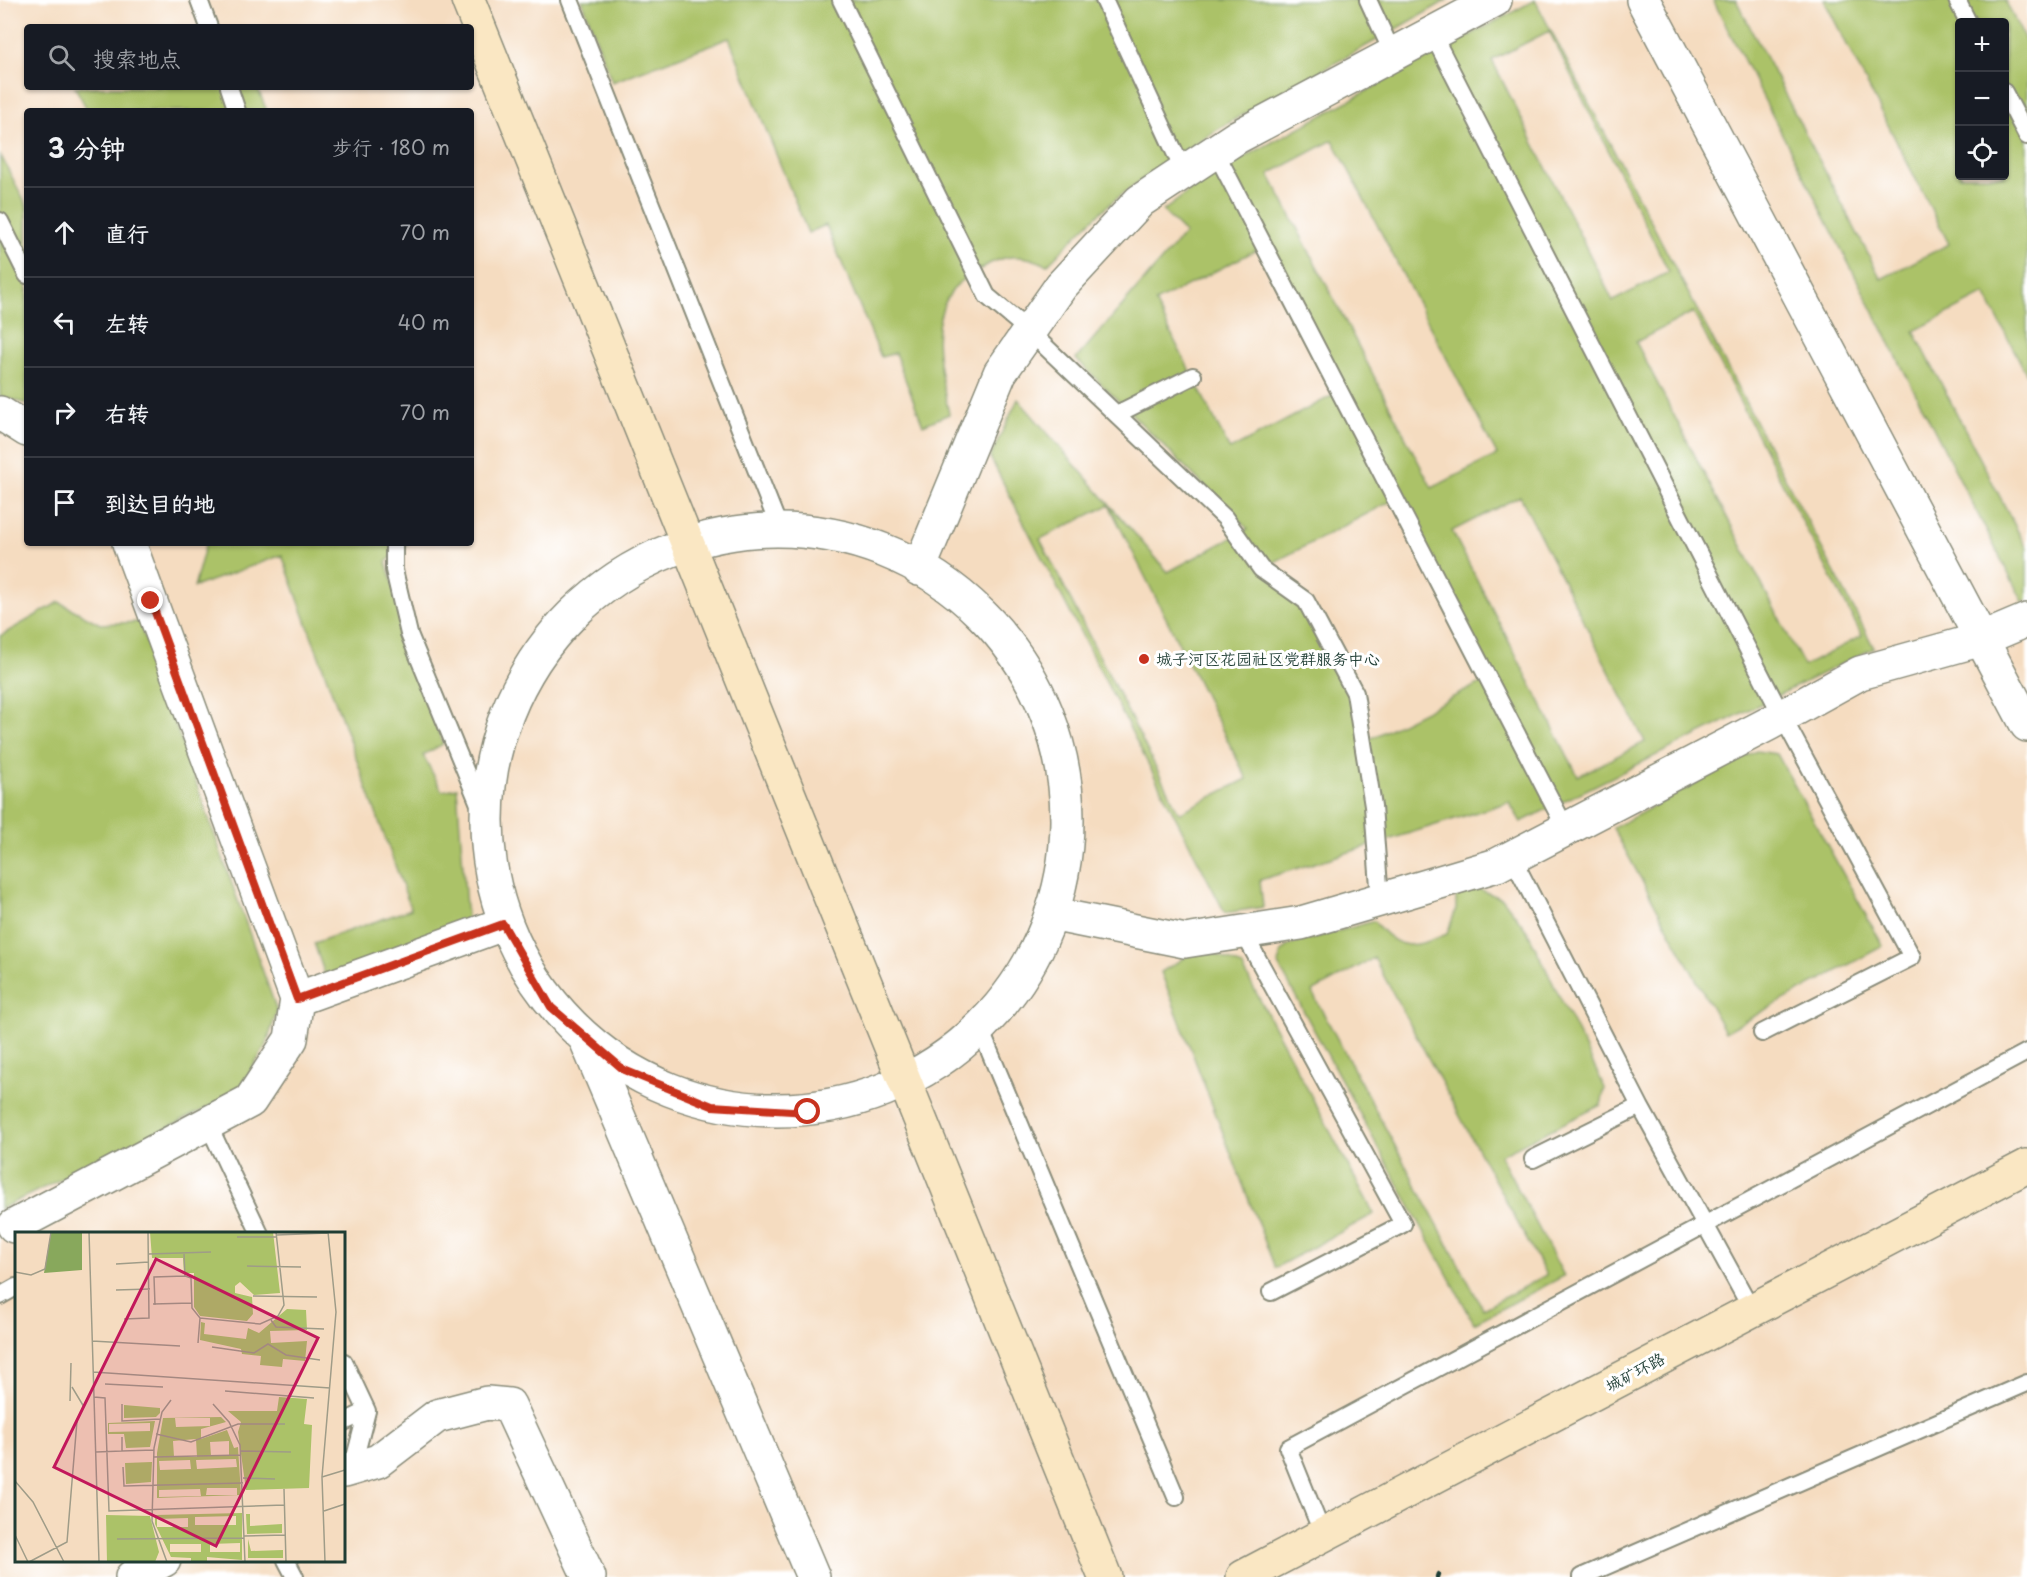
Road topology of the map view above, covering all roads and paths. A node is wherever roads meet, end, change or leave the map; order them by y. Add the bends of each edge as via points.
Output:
1 (199, 0) edge
2 (468, 0) edge
3 (570, 0) edge
4 (841, 0) edge
5 (1104, 0) edge
6 (1368, 0) edge
7 (1495, 0) edge
8 (1642, 0) edge
9 (1957, 0) edge
10 (1966, 18) edge
11 (207, 24) edge
12 (1432, 33) junction
13 (1393, 54) junction
14 (230, 90) edge
15 (2009, 102) edge
16 (236, 108) edge
17 (2027, 136) edge
18 (1215, 151) junction
19 (1184, 172) junction
20 (0, 221) edge
21 (24, 269) edge
22 (1029, 331) junction
23 (1193, 376) dead end
24 (0, 413) edge
25 (1117, 414) junction
26 (24, 428) edge
27 (779, 527) junction
28 (687, 541) junction
29 (130, 546) edge
30 (394, 546) edge
31 (919, 569) junction
32 (2027, 620) edge
33 (1982, 639) junction
34 (1782, 716) junction
35 (2027, 725) edge
36 (486, 821) junction
37 (1566, 829) junction
38 (1512, 857) junction
39 (1380, 900) junction
40 (1051, 914) junction
41 (503, 924) junction
42 (1243, 932) junction
43 (297, 999) junction
44 (981, 1031) junction
45 (1762, 1034) dead end
46 (584, 1035) junction
47 (2027, 1052) edge
48 (906, 1084) junction
49 (1640, 1106) junction
50 (208, 1124) junction
51 (1533, 1160) dead end
52 (2027, 1166) edge
53 (1705, 1224) junction
54 (16, 1230) edge
55 (260, 1232) edge
56 (15, 1288) edge
57 (1271, 1292) dead end
58 (0, 1296) edge
59 (1752, 1310) junction
60 (345, 1364) edge
61 (2027, 1383) edge
62 (367, 1411) junction
63 (345, 1422) edge
64 (348, 1470) edge
65 (1176, 1497) dead end
66 (1323, 1535) junction
67 (160, 1562) edge
68 (287, 1562) edge
69 (132, 1577) edge
70 (295, 1577) edge
71 (589, 1577) edge
72 (813, 1577) edge
73 (1105, 1577) edge
74 (1243, 1577) edge
75 (1581, 1577) edge

1 - 11 lane
2 - 28 street
3 - 27 lane
4 - 22 lane via 987,296
5 - 19 lane
6 - 13 lane
7 - 12 street
8 - 33 street
9 - 10 lane
12 - 13 street
12 - 34 lane
13 - 18 street
14 - 16 lane
15 - 17 lane
18 - 19 street
18 - 37 lane
19 - 22 street via 1140,201 1061,286
20 - 21 lane
22 - 25 lane
22 - 31 street via 1000,373
23 - 25 lane
24 - 26 street
25 - 39 lane via 1225,518 1261,569 1306,601 1312,611 1355,693 1373,806
27 - 28 street
27 - 31 street via 876,544
28 - 36 street via 600,586 535,654 495,739
28 - 48 street
29 - 43 street
30 - 36 lane via 394,570 409,634
31 - 40 street via 961,593 1026,667 1063,759 1067,857
32 - 33 street
33 - 34 street via 1860,673
33 - 35 street
34 - 37 street
34 - 45 lane via 1912,957
36 - 41 street via 484,832
37 - 38 street
38 - 39 street
38 - 49 lane
39 - 42 street via 1301,923
40 - 42 street via 1185,941
40 - 44 street via 1039,951
41 - 43 street
41 - 46 street via 551,1007
42 - 57 lane via 1403,1224
43 - 50 street via 291,1039 250,1101
44 - 48 street
44 - 65 lane
46 - 48 street via 624,1070 712,1106 808,1112
46 - 72 street
47 - 53 lane
48 - 73 street
49 - 51 lane
49 - 53 lane
50 - 54 street
50 - 55 lane
52 - 59 street, 城矿环路
53 - 59 lane
53 - 66 lane via 1288,1448
56 - 58 lane
59 - 66 street, 城矿环路
60 - 62 lane
61 - 75 lane
62 - 63 lane
62 - 64 lane
64 - 71 street via 378,1461 437,1416 487,1403 509,1405
66 - 74 street, 城矿环路
67 - 69 street
68 - 70 lane

